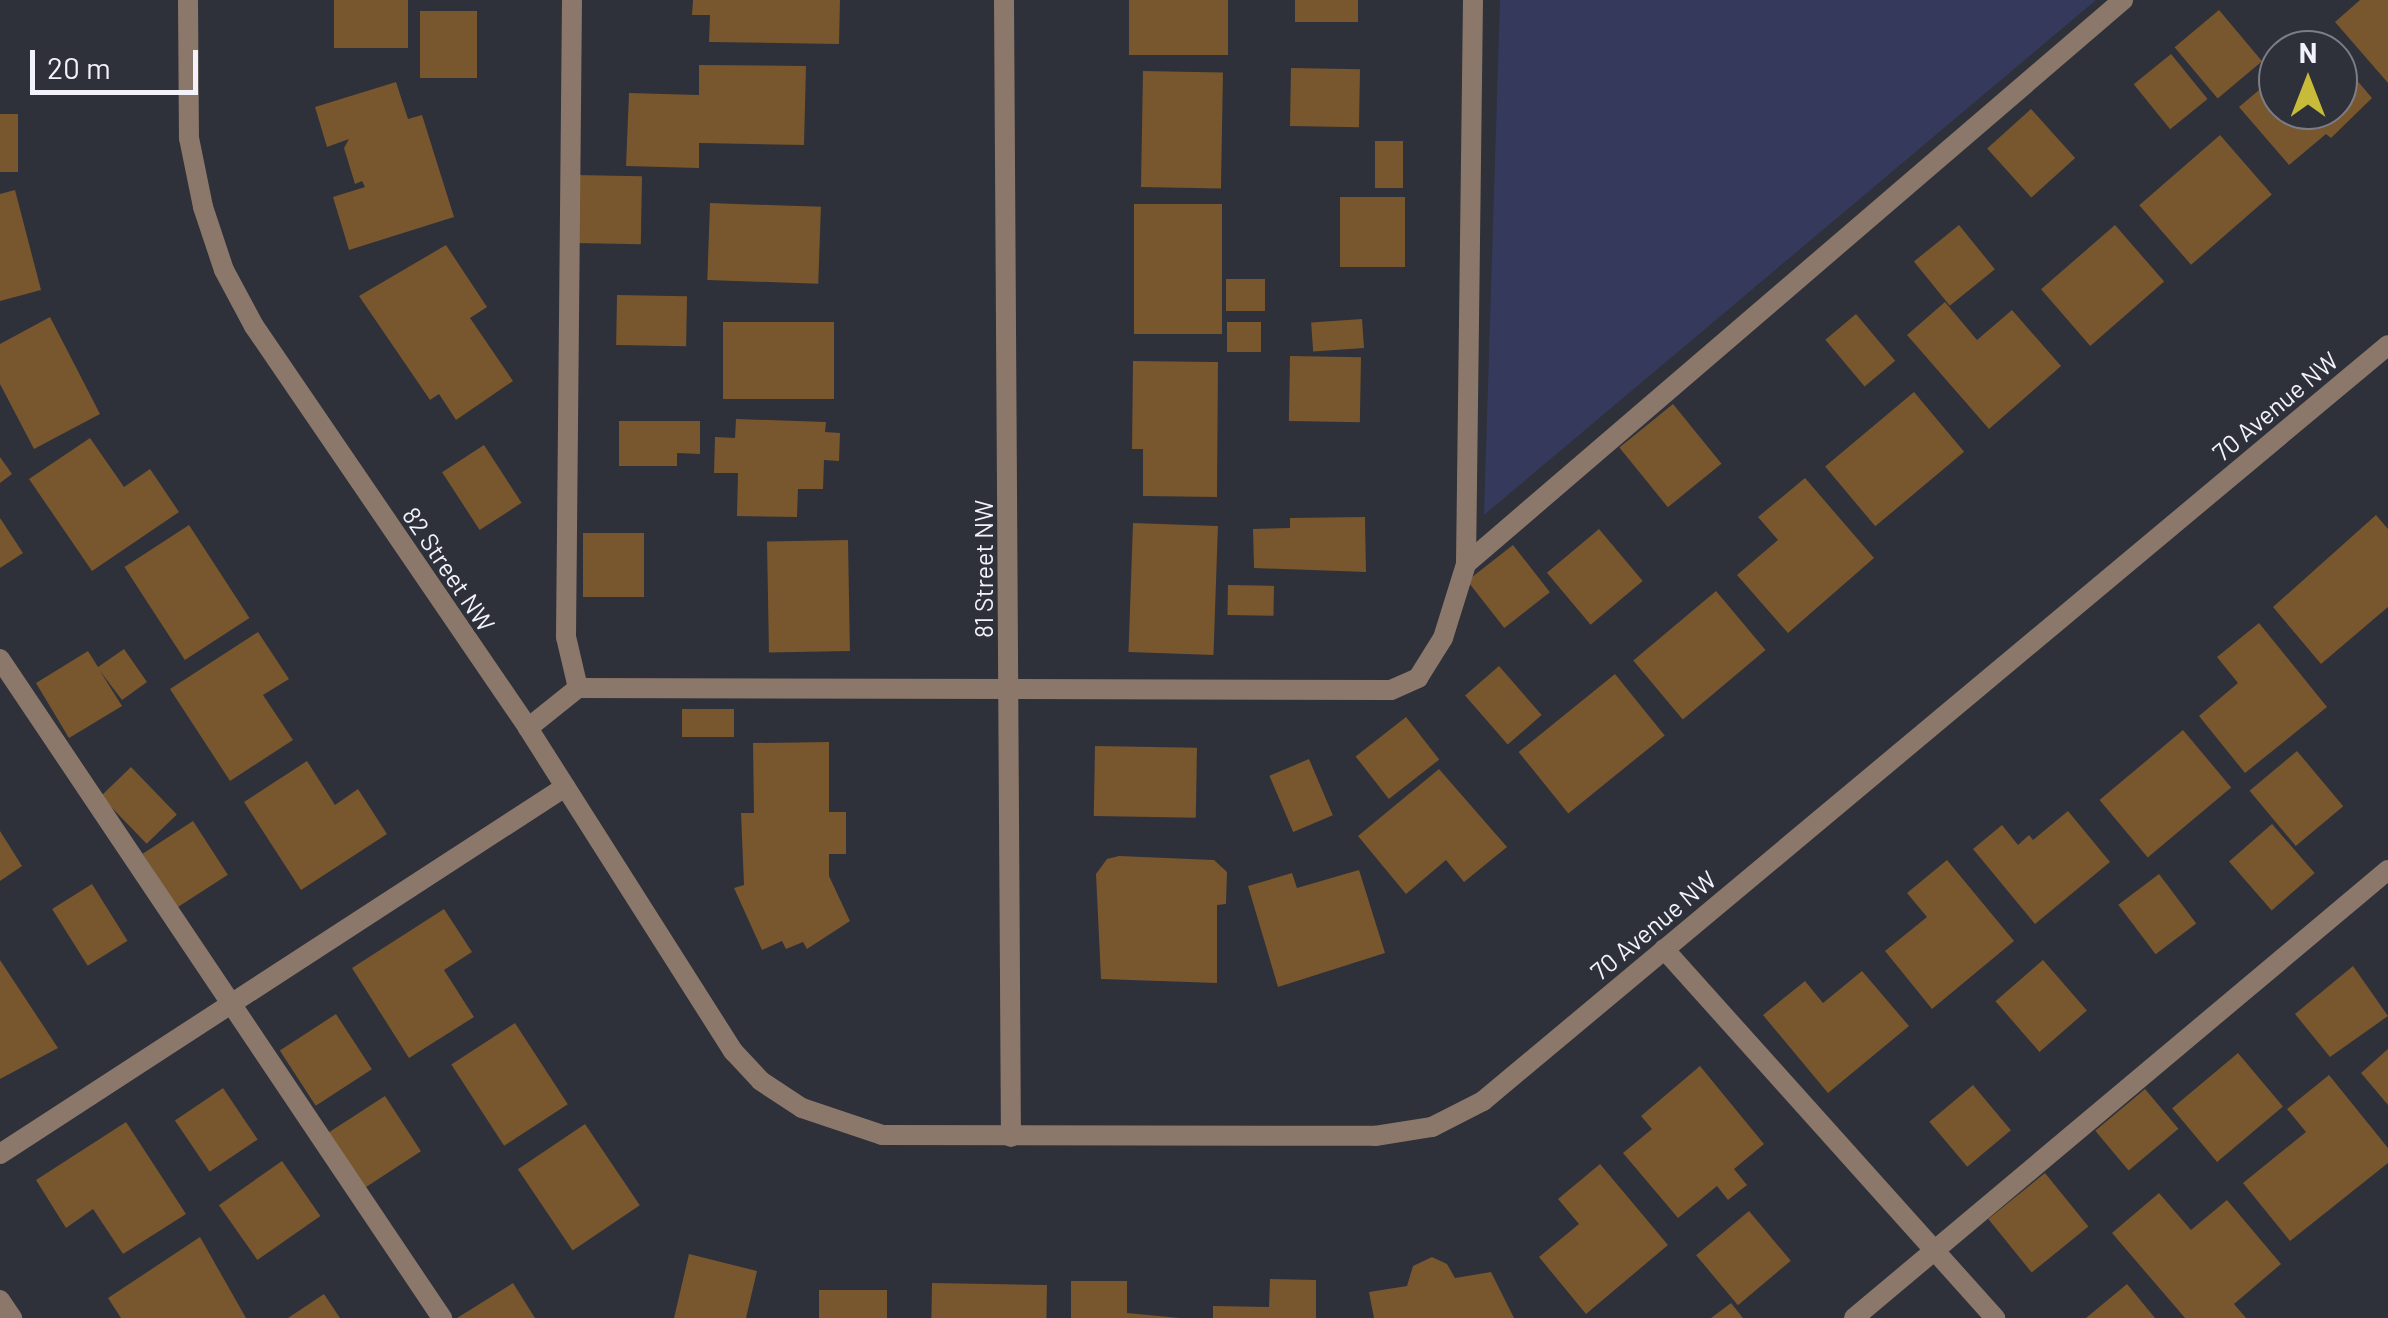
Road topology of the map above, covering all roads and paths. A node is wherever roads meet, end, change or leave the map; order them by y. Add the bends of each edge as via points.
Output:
1 (188, 0) edge
2 (572, 0) edge
3 (1004, 0) edge
4 (1473, 0) edge
5 (2123, 0) edge
6 (2388, 345) edge
7 (1466, 564) junction
8 (0, 659) edge
9 (1010, 686) junction
10 (578, 688) junction
11 (528, 728) junction
12 (564, 787) junction
13 (2388, 870) edge
14 (1664, 948) junction
15 (231, 1002) junction
16 (802, 1108) joint
17 (1011, 1137) junction
18 (0, 1154) edge
19 (1937, 1247) junction
20 (0, 1300) edge
21 (12, 1318) edge
22 (442, 1318) edge
23 (1854, 1318) edge
24 (1994, 1318) edge

1 - 11 street, 82 Street NW via 189,138 224,270 254,326
2 - 10 street via 566,637
3 - 9 street, 81 Street NW
4 - 7 street
5 - 7 street
6 - 14 street, 70 Avenue NW
7 - 9 street via 1443,638 1418,678 1391,690
8 - 15 street
9 - 10 street
9 - 17 street, 81 Street NW
10 - 11 street
11 - 12 street, 82 Street NW
12 - 15 street
12 - 16 street, 82 Street NW via 733,1052
13 - 19 street
14 - 17 street, 70 Avenue NW via 1482,1100 1432,1126 1375,1136
14 - 19 street
15 - 18 street
15 - 22 street
16 - 17 street, 70 Avenue NW via 882,1135
19 - 23 street
19 - 24 street
20 - 21 street

